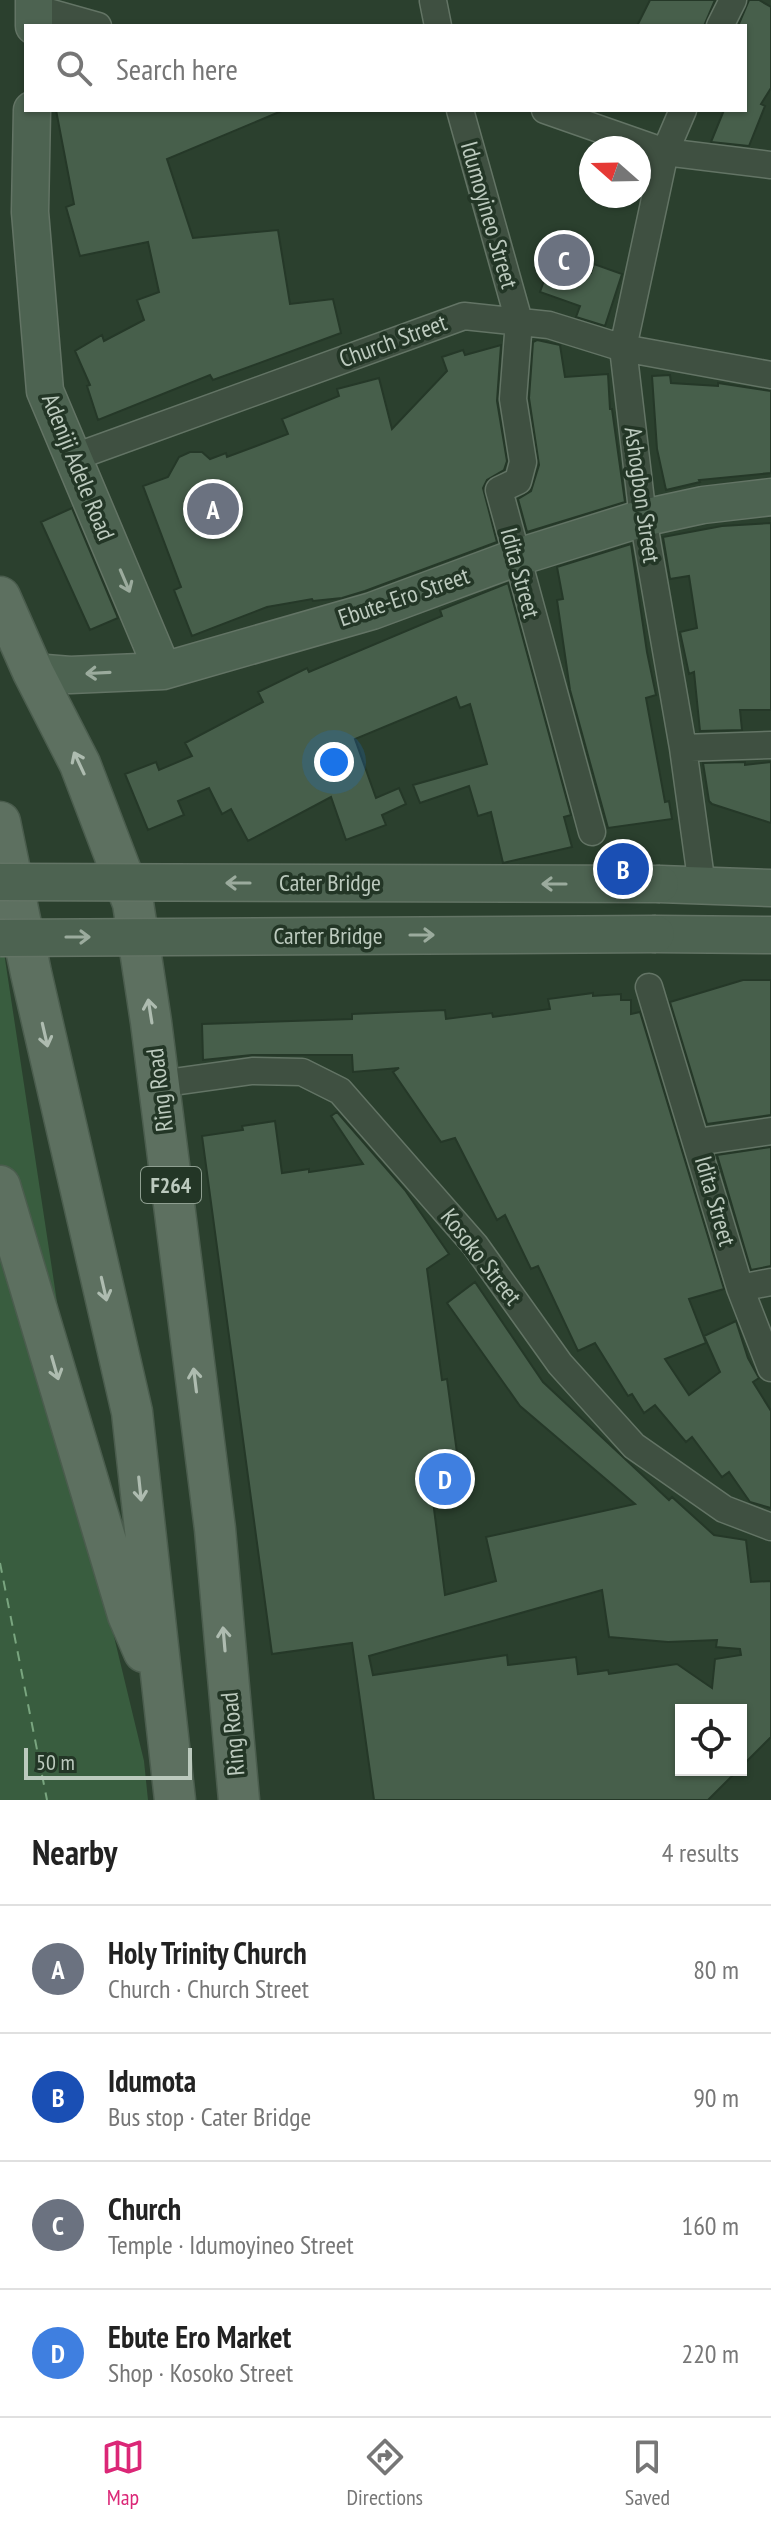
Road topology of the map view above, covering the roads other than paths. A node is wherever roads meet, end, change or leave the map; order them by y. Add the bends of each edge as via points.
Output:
1 (733, 0) edge
2 (34, 11) edge
3 (89, 24) edge
4 (721, 24) edge
5 (32, 112) edge
6 (461, 112) edge
7 (551, 112) edge
8 (682, 112) edge
9 (665, 152) junction
10 (771, 165) edge
11 (519, 321) junction
12 (623, 348) junction
13 (771, 375) edge
14 (72, 458) junction
15 (771, 497) edge
16 (643, 518) junction
17 (515, 558) junction
18 (0, 597) edge
19 (163, 671) junction
20 (33, 672) junction
21 (771, 745) edge
22 (683, 748) junction
23 (0, 822) edge
24 (592, 832) dead end
25 (0, 882) edge
26 (702, 886) junction
27 (771, 888) edge
28 (771, 935) edge
29 (0, 938) edge
30 (649, 987) dead end
31 (159, 1084) junction
32 (771, 1131) edge
33 (697, 1142) junction
34 (0, 1186) edge
35 (771, 1282) edge
36 (740, 1288) junction
37 (771, 1368) edge
38 (771, 1527) edge
39 (163, 1694) junction
40 (175, 1800) edge
41 (239, 1800) edge

1 - 4 street
2 - 3 street
5 - 14 main road, Adeniji Adele Road via 30,212 45,391
6 - 11 street, Idumoyineo Street
7 - 9 street
8 - 9 street, Ashogbon Street
9 - 10 street
9 - 12 street, Ashogbon Street
11 - 12 street, Church Street
11 - 14 street, Church Street via 464,316
11 - 17 street, Idita Street via 513,399 523,462 518,481 499,490
12 - 13 street, Church Street
12 - 16 street, Ashogbon Street
14 -> 19 main road, Adeniji Adele Road
15 - 16 main road, Ebute-Ero Street
16 - 17 main road, Ebute-Ero Street
16 - 22 street, Ashogbon Street
17 - 19 main road, Ebute-Ero Street via 372,611
17 - 24 street, Idita Street
18 - 20 main road, Ring Road / F264
19 -> 20 main road, Ebute-Ero Street
31 -> 20 main road, Ring Road / F264 via 133,903 80,764
21 - 22 street
22 - 26 street, Ashogbon Street
23 -> 39 main road via 132,1412
26 -> 25 main road, Cater Bridge, bridge
26 - 27 main road, Cater Bridge
29 -> 28 main road, Carter Bridge, bridge
30 - 33 street, Idita Street
31 - 38 street, Kosoko Street via 252,1071 302,1072 340,1091 475,1245 560,1364 634,1446 724,1509
41 -> 31 main road, Ring Road / F264 via 215,1529
32 - 33 street
33 - 36 street, Idita Street
34 -> 39 main road via 128,1615
35 - 36 street
36 - 37 street, Idita Street
39 - 40 main road

